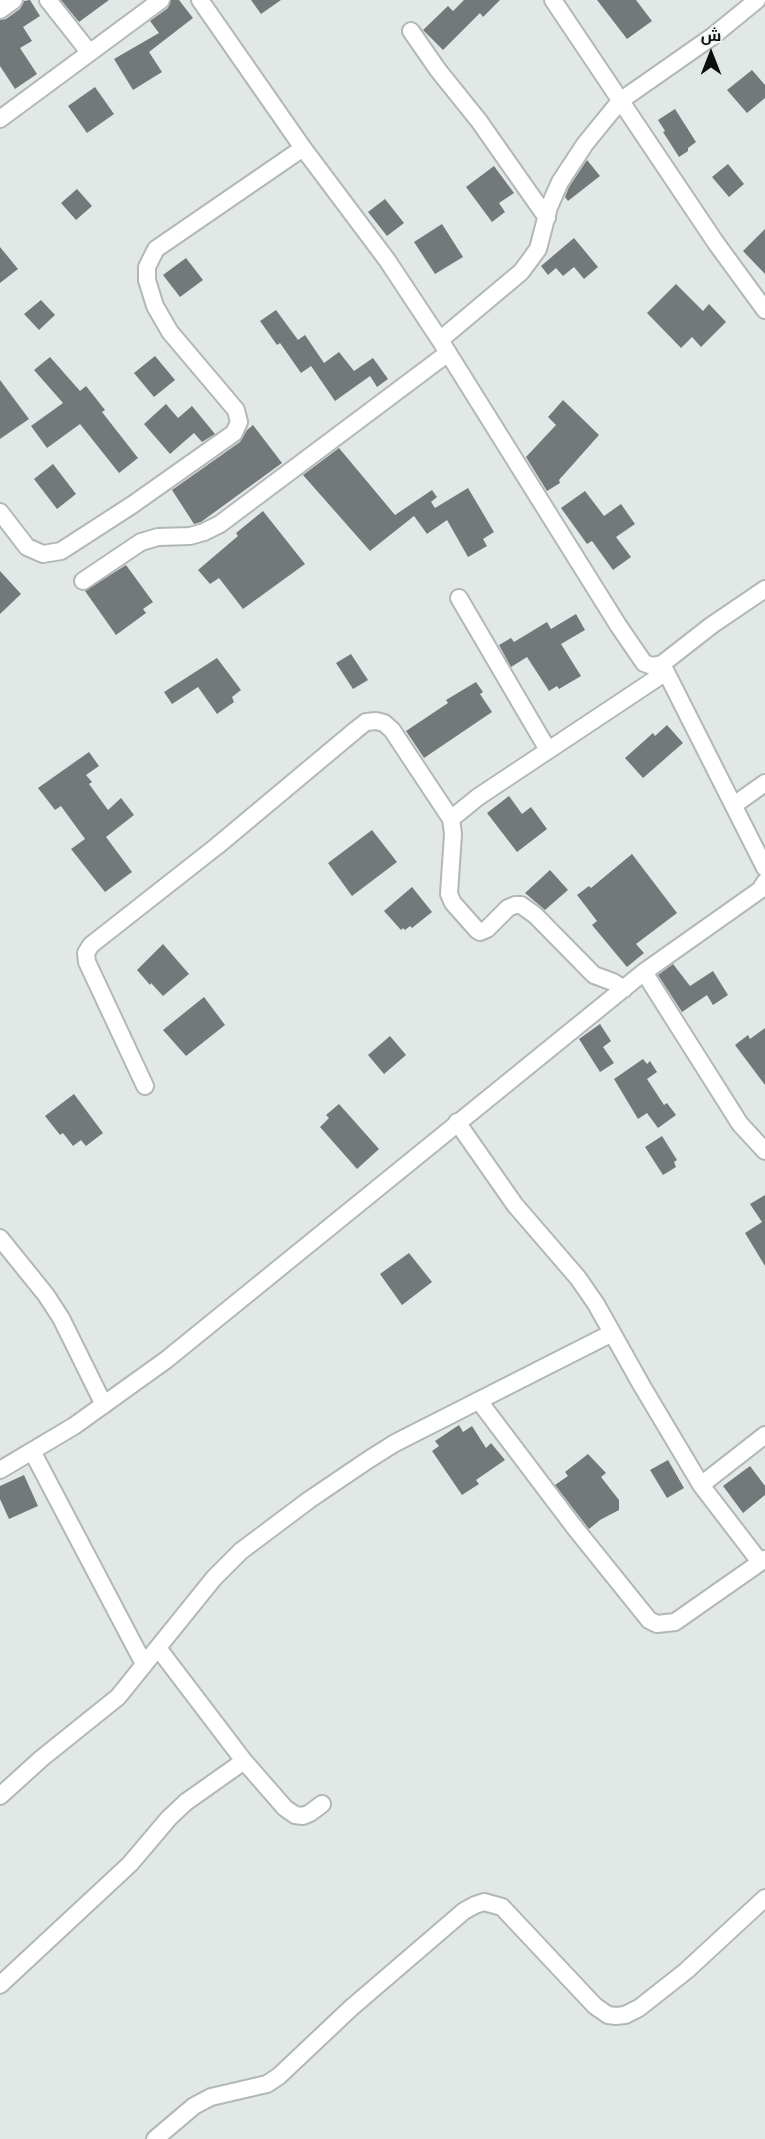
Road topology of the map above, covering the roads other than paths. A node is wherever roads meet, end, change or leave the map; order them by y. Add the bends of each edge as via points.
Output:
1 (14, 0) edge
2 (48, 0) edge
3 (161, 0) edge
4 (200, 0) edge
5 (553, 0) edge
6 (757, 0) edge
7 (0, 10) edge
8 (411, 31) dead end
9 (89, 52) junction
10 (620, 100) junction
11 (0, 119) edge
12 (303, 148) junction
13 (547, 218) junction
14 (765, 310) edge
15 (444, 346) junction
16 (0, 512) edge
17 (83, 581) dead end
18 (765, 589) edge
19 (459, 598) dead end
20 (664, 668) junction
21 (548, 750) junction
22 (765, 783) edge
23 (734, 805) junction
24 (450, 819) junction
25 (765, 868) edge
26 (765, 882) edge
27 (644, 972) junction
28 (624, 989) junction
29 (145, 1086) dead end
30 (457, 1122) junction
31 (765, 1151) edge
32 (0, 1238) edge
33 (612, 1333) junction
34 (479, 1401) junction
35 (104, 1405) junction
36 (765, 1435) edge
37 (32, 1451) junction
38 (0, 1470) edge
39 (701, 1485) junction
40 (763, 1560) edge
41 (158, 1648) junction
42 (144, 1664) junction
43 (244, 1761) junction
44 (0, 1796) edge
45 (321, 1804) dead end
46 (765, 1898) edge
47 (0, 1985) edge
48 (155, 2139) edge

1 - 7 street
2 - 9 street
3 - 9 street
4 - 12 street
5 - 10 street
6 - 10 street via 713,36
8 - 13 street
9 - 11 street
10 - 13 street via 560,182
10 - 14 street
12 - 15 street via 387,260
12 - 16 street via 156,249 147,267 155,306 170,332 236,410 239,422 234,434 61,551 43,554 27,547
13 - 15 street via 538,249 521,272
15 - 17 street via 220,524 190,536 141,542
15 - 20 street via 638,656 647,665
18 - 20 street via 712,625
19 - 21 street
20 - 21 street
20 - 23 street
21 - 24 street
22 - 23 street
23 - 25 street
24 - 28 street via 453,834 449,894 477,930 487,929 508,908 521,905 531,910 594,975
24 - 29 street via 392,730 384,723 366,722 92,945 86,953 87,962
26 - 27 street via 760,890
27 - 28 street
27 - 31 street via 740,1124
28 - 30 street
30 - 33 street via 515,1205 578,1278
30 - 35 street via 196,1337
32 - 35 street via 61,1318
33 - 34 street
33 - 39 street
34 - 40 street via 649,1620 657,1624 675,1622
34 - 41 street via 368,1460 241,1551
35 - 37 street
36 - 39 street
37 - 38 street
37 - 42 street
39 - 40 street
41 - 42 street
41 - 43 street
42 - 44 street via 118,1697
43 - 45 street via 295,1815 303,1816
43 - 47 street via 186,1802 130,1864
46 - 48 street via 687,1971 639,2008 616,2016 595,2006 502,1907 491,1902 475,1905 351,2008 267,2085 211,2097

